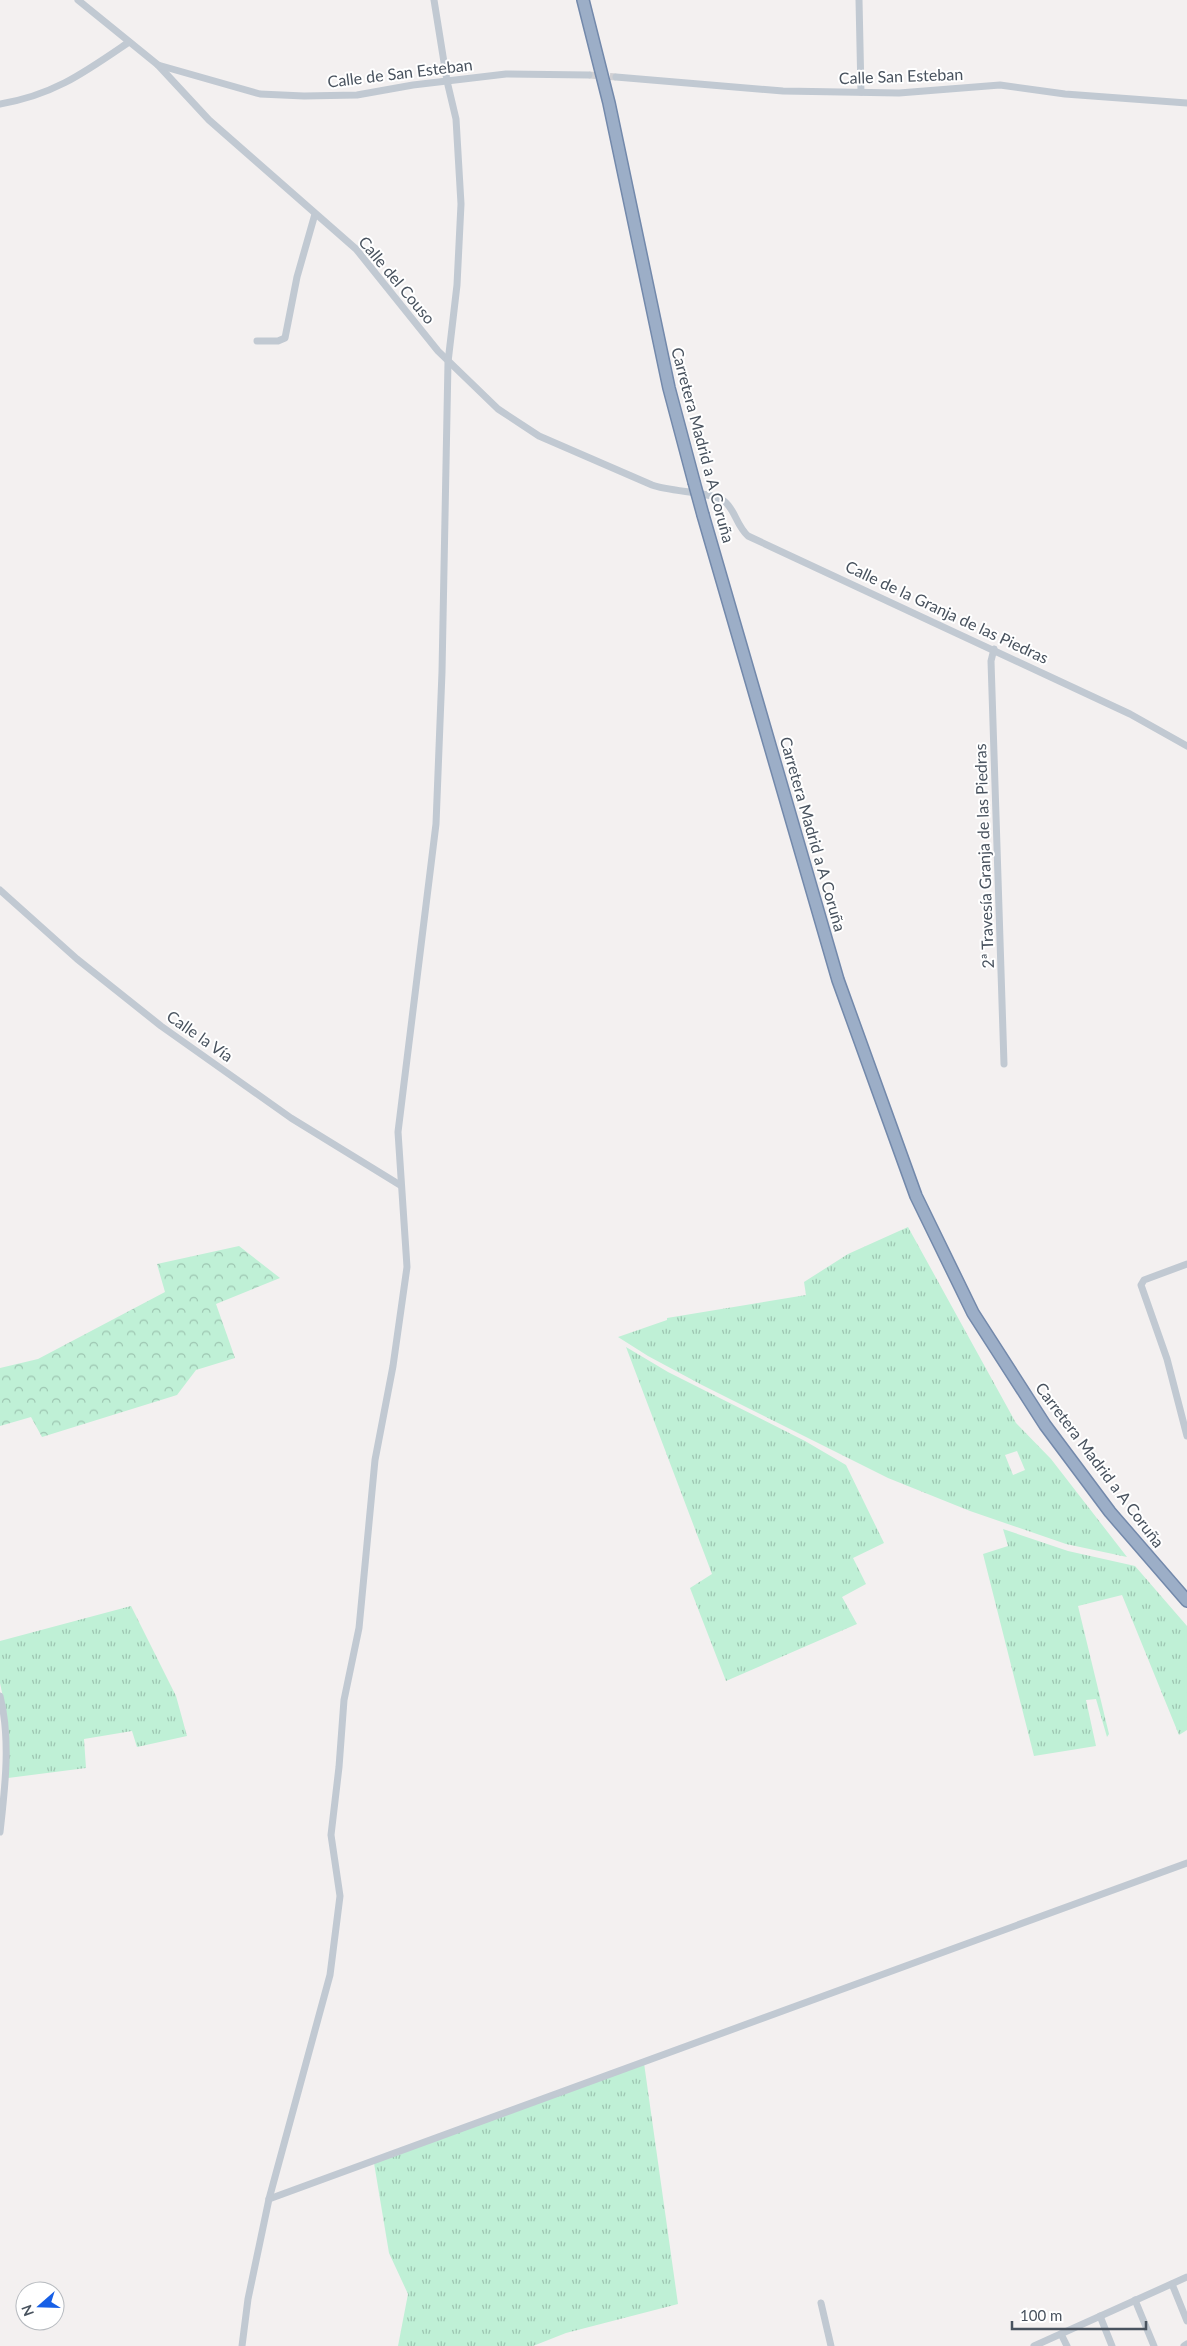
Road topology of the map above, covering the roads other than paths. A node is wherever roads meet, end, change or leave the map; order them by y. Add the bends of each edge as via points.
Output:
1 (78, 0) edge
2 (434, 0) edge
3 (584, 0) edge
4 (859, 0) edge
5 (129, 42) junction
6 (158, 65) junction
7 (589, 75) tunnel mouth
8 (616, 77) tunnel mouth
9 (447, 81) junction
10 (861, 92) junction
11 (1187, 103) edge
12 (0, 104) edge
13 (315, 214) junction
14 (257, 341) dead end
15 (448, 362) junction
16 (708, 495) joint
17 (994, 649) junction
18 (1187, 746) edge
19 (0, 890) edge
20 (1004, 1064) dead end
21 (400, 1185) junction
22 (1187, 1264) edge
23 (1187, 1436) edge
24 (1187, 1601) edge
25 (0, 1696) edge
26 (0, 1832) edge
27 (1187, 1862) edge
28 (269, 2199) junction
29 (1187, 2277) edge
30 (1172, 2284) junction
31 (1135, 2300) junction
32 (821, 2303) dead end
33 (1100, 2316) junction
34 (1187, 2321) edge
35 (1061, 2334) junction
36 (242, 2346) edge
37 (831, 2346) edge
38 (1034, 2346) edge
39 (1067, 2346) edge
40 (1112, 2346) edge
41 (1154, 2346) edge

1 - 5 street, Calle del Couso
2 - 9 street
3 - 24 highway, Carretera Madrid a A Coruña, bridge via 669,388 703,515 838,980 916,1196 973,1313 1045,1425 1110,1512
4 - 10 street
5 - 6 street, Calle del Couso
5 - 12 street via 56,88
6 - 9 street, Calle de San Esteban via 268,95 357,95
6 - 13 street, Calle del Couso via 209,120
7 - 9 street, Calle de San Esteban via 521,74
8 - 10 street, Calle San Esteban via 783,91
9 - 15 street via 456,119 461,204 457,285
10 - 11 street, Calle San Esteban via 899,93 1000,86
13 - 14 street via 297,277 286,338
13 - 15 street, Calle del Couso via 356,249
15 - 16 street, Calle del Couso via 501,412 539,436 661,488
15 - 21 street via 436,824 398,1132
16 - 17 street, Calle de la Granja de las Piedras via 724,500 748,536
17 - 18 street, Calle de la Granja de las Piedras via 1130,714
17 - 20 street, 2ª Travesía Granja de las Piedras via 991,661
19 - 21 street, Calle la Vía via 77,959 161,1026 291,1118
21 - 28 street via 407,1266 375,1460 359,1628 344,1700 331,1835 340,1896 336,1935 330,1975
22 - 23 street via 1144,1280 1141,1285 1167,1359
25 - 26 street via 6,1780
27 - 28 street
28 - 36 street via 248,2299
29 - 30 street
30 - 31 street
30 - 34 street
31 - 33 street
31 - 41 street
32 - 37 street
33 - 35 street
33 - 40 street
35 - 38 street
35 - 39 street

